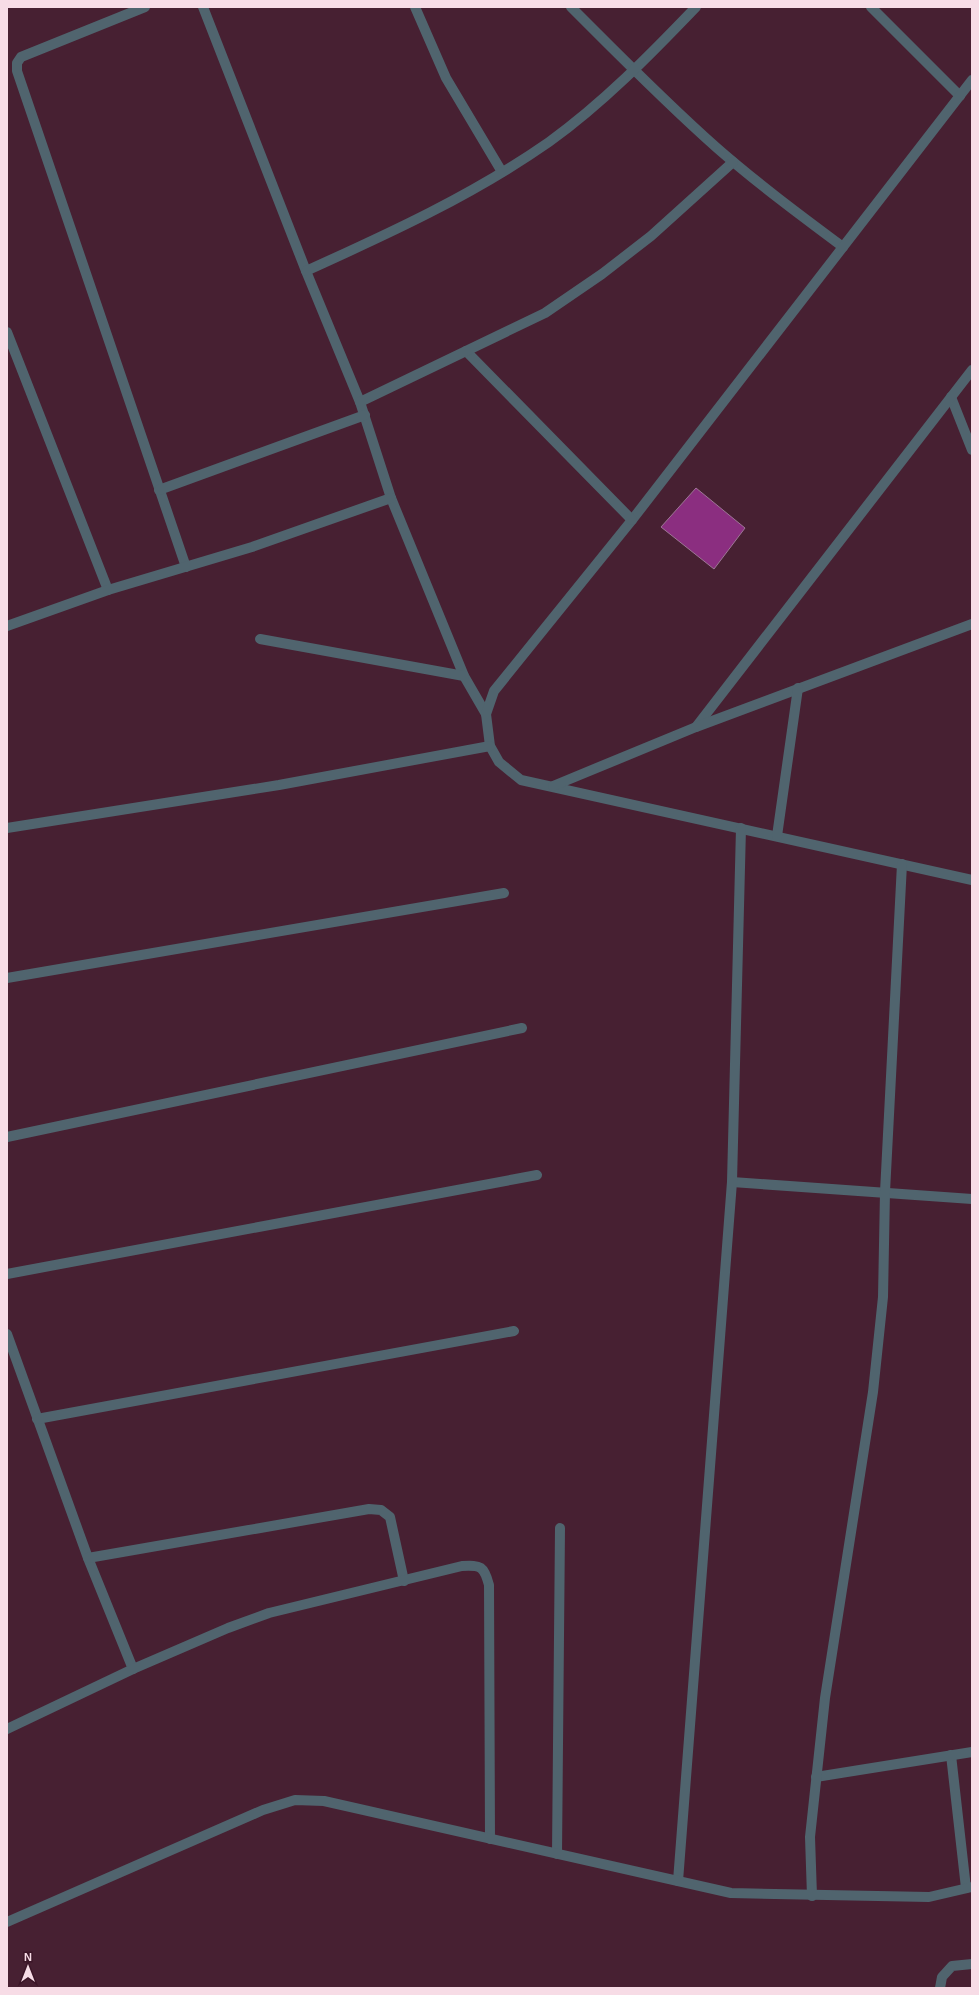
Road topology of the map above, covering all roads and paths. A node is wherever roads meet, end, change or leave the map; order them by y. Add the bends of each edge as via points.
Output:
1 (145, 7) edge
2 (203, 7) edge
3 (415, 7) edge
4 (571, 7) edge
5 (696, 7) edge
6 (871, 7) edge
7 (633, 71) junction
8 (972, 80) edge
9 (960, 96) junction
10 (733, 162) junction
11 (502, 172) junction
12 (843, 247) junction
13 (306, 271) junction
14 (7, 332) edge
15 (466, 351) junction
16 (972, 370) edge
17 (951, 397) junction
18 (360, 402) junction
19 (365, 415) junction
20 (972, 450) edge
21 (159, 490) junction
22 (391, 498) junction
23 (632, 520) junction
24 (186, 567) junction
25 (108, 590) junction
26 (972, 624) edge
27 (7, 626) edge
28 (260, 639) dead end
29 (464, 676) junction
30 (798, 688) junction
31 (486, 714) junction
32 (696, 727) junction
33 (490, 746) junction
34 (553, 786) junction
35 (7, 828) edge
36 (741, 828) junction
37 (777, 836) junction
38 (902, 864) junction
39 (972, 880) edge
40 (504, 893) dead end
41 (7, 978) edge
42 (522, 1028) dead end
43 (7, 1137) edge
44 (537, 1175) dead end
45 (732, 1182) junction
46 (885, 1192) junction
47 (972, 1199) edge
48 (7, 1274) edge
49 (514, 1331) dead end
50 (7, 1334) edge
51 (37, 1420) junction
52 (560, 1528) dead end
53 (88, 1558) junction
54 (404, 1580) junction
55 (133, 1669) junction
56 (7, 1729) edge
57 (972, 1752) edge
58 (951, 1755) junction
59 (816, 1777) junction
60 (490, 1839) junction
61 (557, 1854) junction
62 (678, 1881) junction
63 (969, 1887) edge
64 (812, 1896) junction
65 (7, 1922) edge
66 (972, 1964) edge
67 (940, 1988) edge

1 - 21 street via 21,57 17,63 17,71
2 - 13 street
3 - 11 street via 446,78
4 - 7 street
5 - 7 street
6 - 9 street
7 - 10 street
7 - 11 street via 622,83 550,141
8 - 9 street
9 - 12 street
10 - 12 street
10 - 15 street via 651,236 602,274 545,313
11 - 13 street via 402,227
12 - 23 street
13 - 18 street
14 - 25 street
15 - 18 street
15 - 23 street
16 - 17 street
17 - 20 street
17 - 32 street
18 - 19 street
19 - 21 street
19 - 22 street
21 - 24 street
22 - 24 street via 252,547
22 - 29 street
23 - 31 street via 494,691
24 - 25 street
25 - 27 street
26 - 30 street
28 - 29 street
29 - 31 street
30 - 32 street
30 - 37 street
31 - 33 street
32 - 34 street
33 - 34 street via 499,762 521,780
33 - 35 street via 279,785
34 - 36 street
36 - 37 street
36 - 45 street
37 - 38 street
38 - 39 street
38 - 46 street
40 - 41 street
42 - 43 street
44 - 48 street
45 - 46 street
45 - 62 street
46 - 47 street
46 - 59 street via 883,1297 873,1392 825,1698
49 - 51 street
50 - 51 street
51 - 53 street
52 - 61 street
53 - 54 street via 369,1509 381,1510 390,1517
53 - 55 street
54 - 55 street via 269,1613
54 - 60 street via 462,1566 480,1567 485,1572 489,1585
55 - 56 street
57 - 58 street
58 - 59 street
58 - 63 street
59 - 64 street via 810,1837
60 - 61 street
60 - 65 street via 324,1801 295,1800 263,1810
61 - 62 street
62 - 64 street via 731,1892
63 - 64 street via 929,1897
66 - 67 street via 952,1966 942,1977

